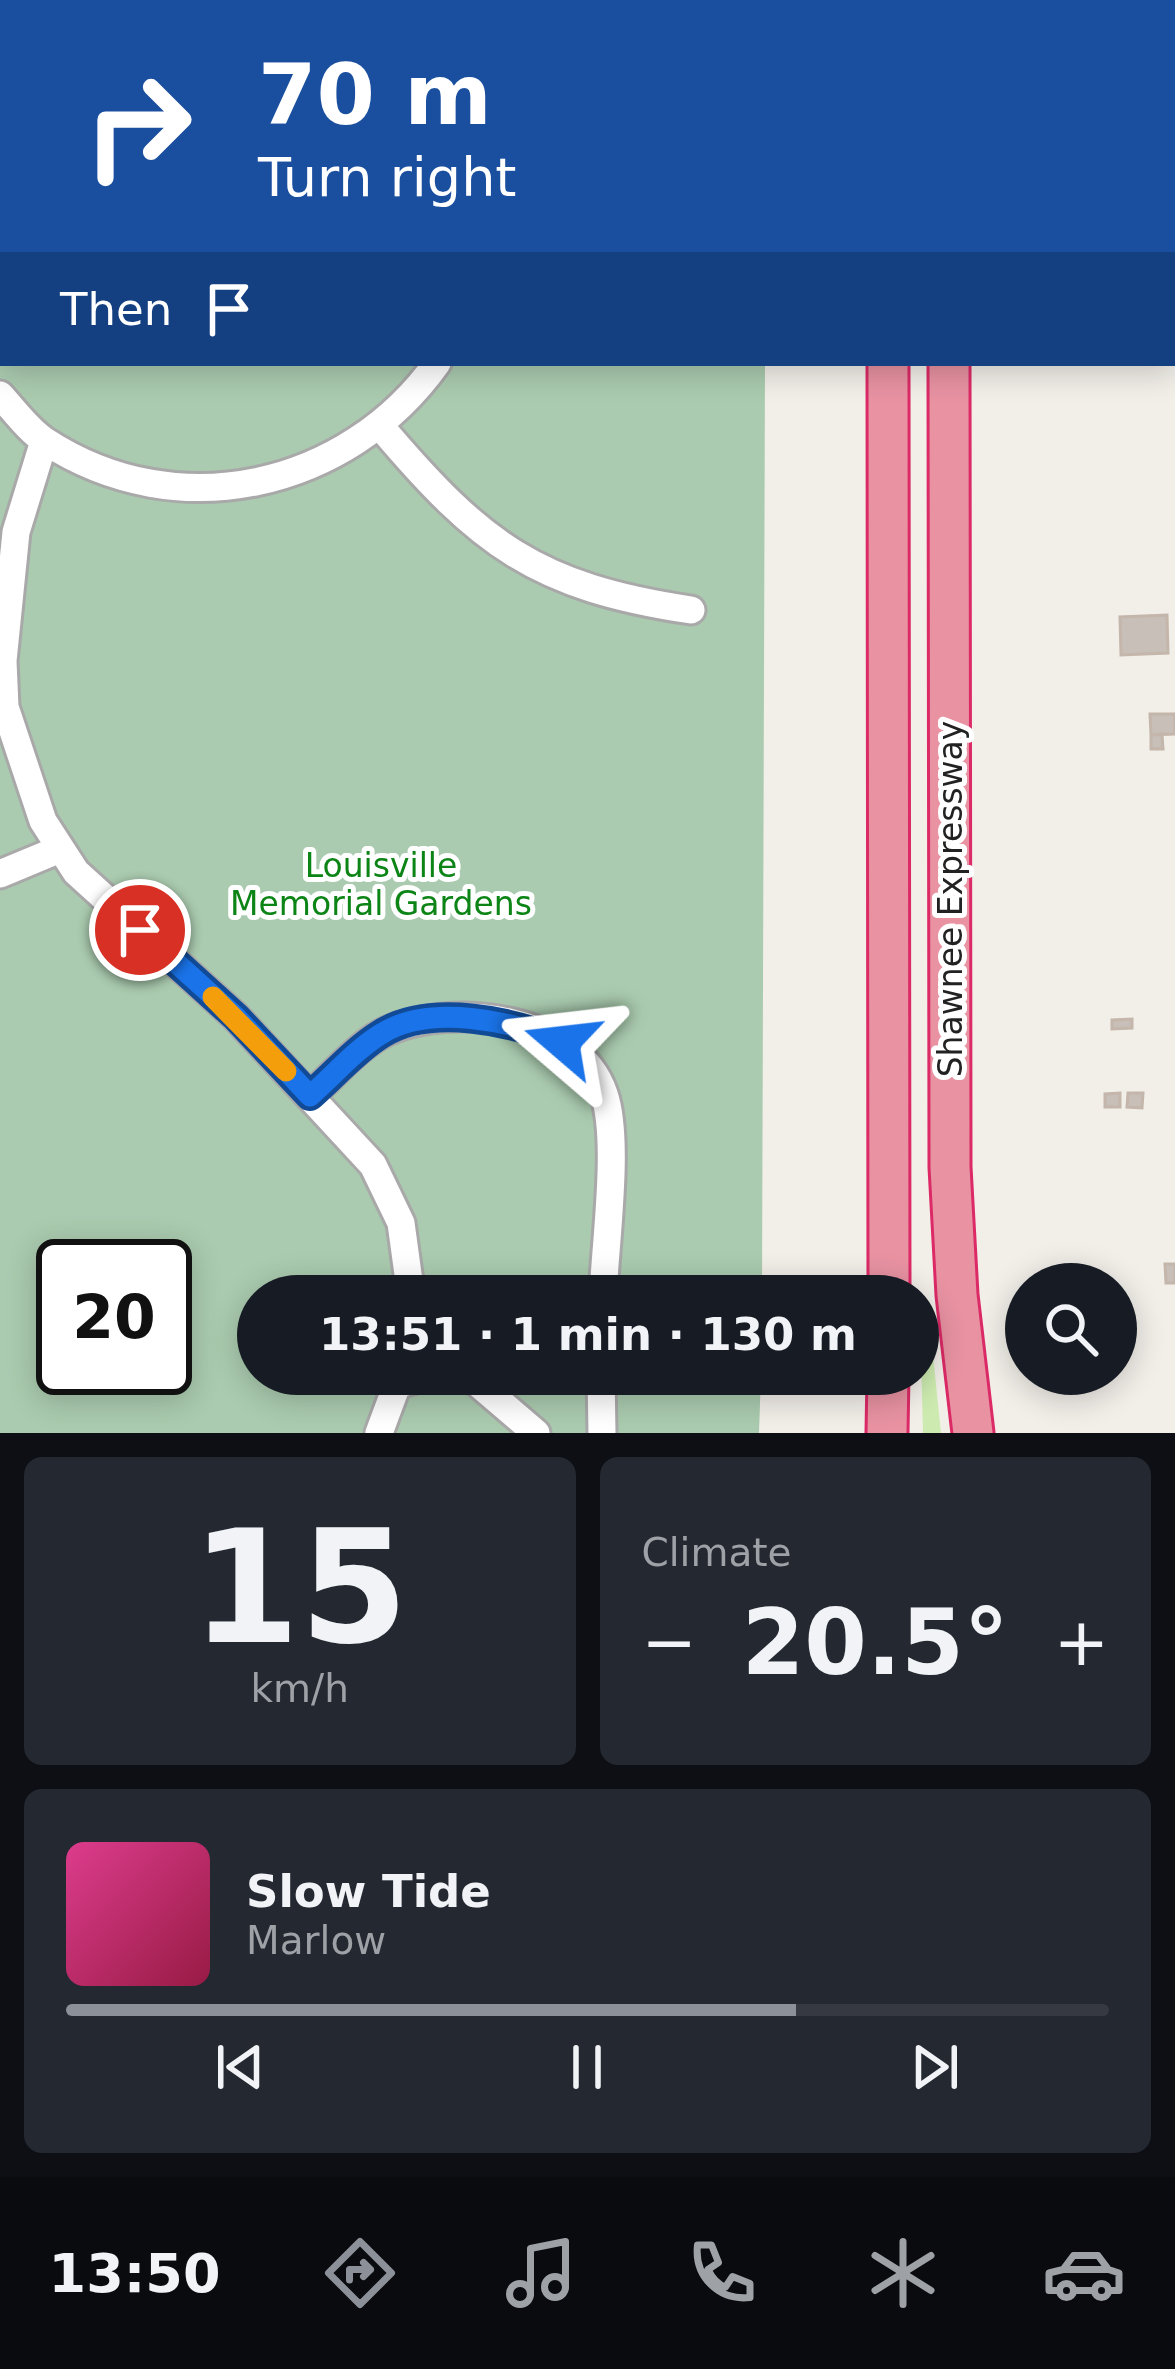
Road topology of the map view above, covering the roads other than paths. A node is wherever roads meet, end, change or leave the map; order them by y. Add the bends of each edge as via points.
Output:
1 (435, 366) edge
2 (889, 366) edge
3 (949, 366) edge
4 (0, 395) edge
5 (381, 427) junction
6 (44, 441) junction
7 (691, 610) dead end
8 (60, 849) junction
9 (0, 874) edge
10 (310, 1096) junction
11 (408, 1275) edge
12 (604, 1275) edge
13 (889, 1275) edge
14 (394, 1395) edge
15 (492, 1395) edge
16 (598, 1395) edge
17 (594, 1430) edge
18 (380, 1433) edge
19 (536, 1433) edge
20 (973, 1433) edge

1 - 5 lane
2 - 13 highway, Shawnee Expressway
3 - 20 highway, Shawnee Expressway via 950,1167
4 - 6 lane
5 - 6 lane via 306,470 255,484 146,481
5 - 7 lane via 435,491 524,563 574,586
6 - 8 lane via 5,597 4,706 20,764
8 - 9 lane
8 - 10 lane
10 - 11 lane via 387,1188
10 - 12 lane via 382,1034 410,1023 487,1022 562,1042 591,1068 610,1119
14 - 18 lane
15 - 19 lane
16 - 17 lane

